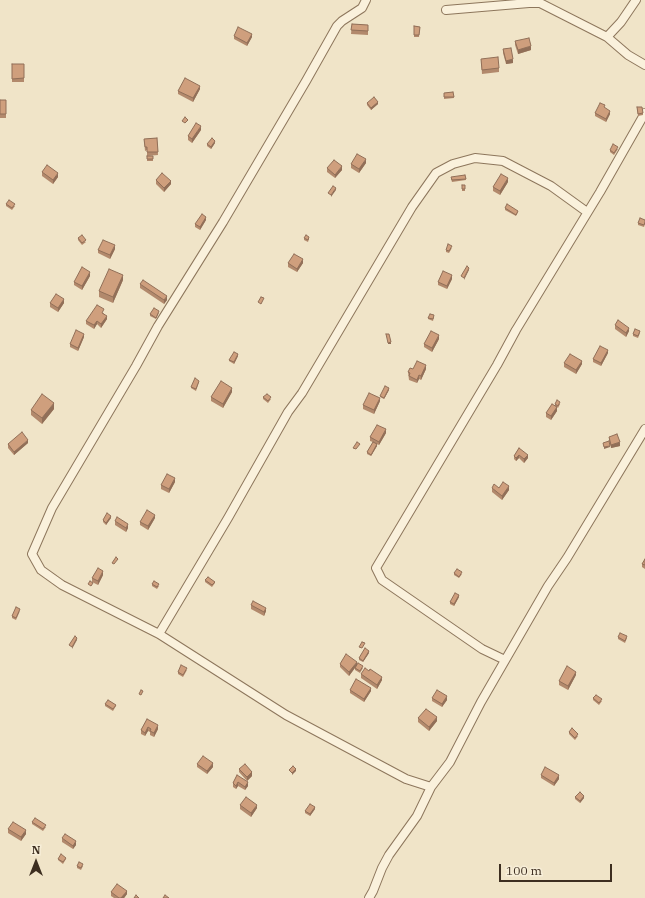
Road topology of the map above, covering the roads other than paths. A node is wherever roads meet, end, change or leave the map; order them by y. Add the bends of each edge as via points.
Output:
1 (366, 0) edge
2 (636, 0) edge
3 (446, 10) dead end
4 (608, 37) junction
5 (645, 65) edge
6 (645, 113) edge
7 (588, 212) junction
8 (645, 429) edge
9 (159, 634) junction
10 (505, 660) junction
11 (431, 787) junction
12 (369, 898) edge

1 - 9 street via 362,8 337,26 52,508 32,554 41,570 62,585
2 - 4 street
3 - 4 street via 540,3
4 - 5 street via 628,55
6 - 7 street
7 - 9 street via 551,186 503,161 475,158 453,164 436,173 288,412
7 - 10 street via 376,568 382,580 482,649
8 - 10 street
9 - 11 street via 286,715 406,779
10 - 11 street via 450,762
11 - 12 street via 417,816 389,855

